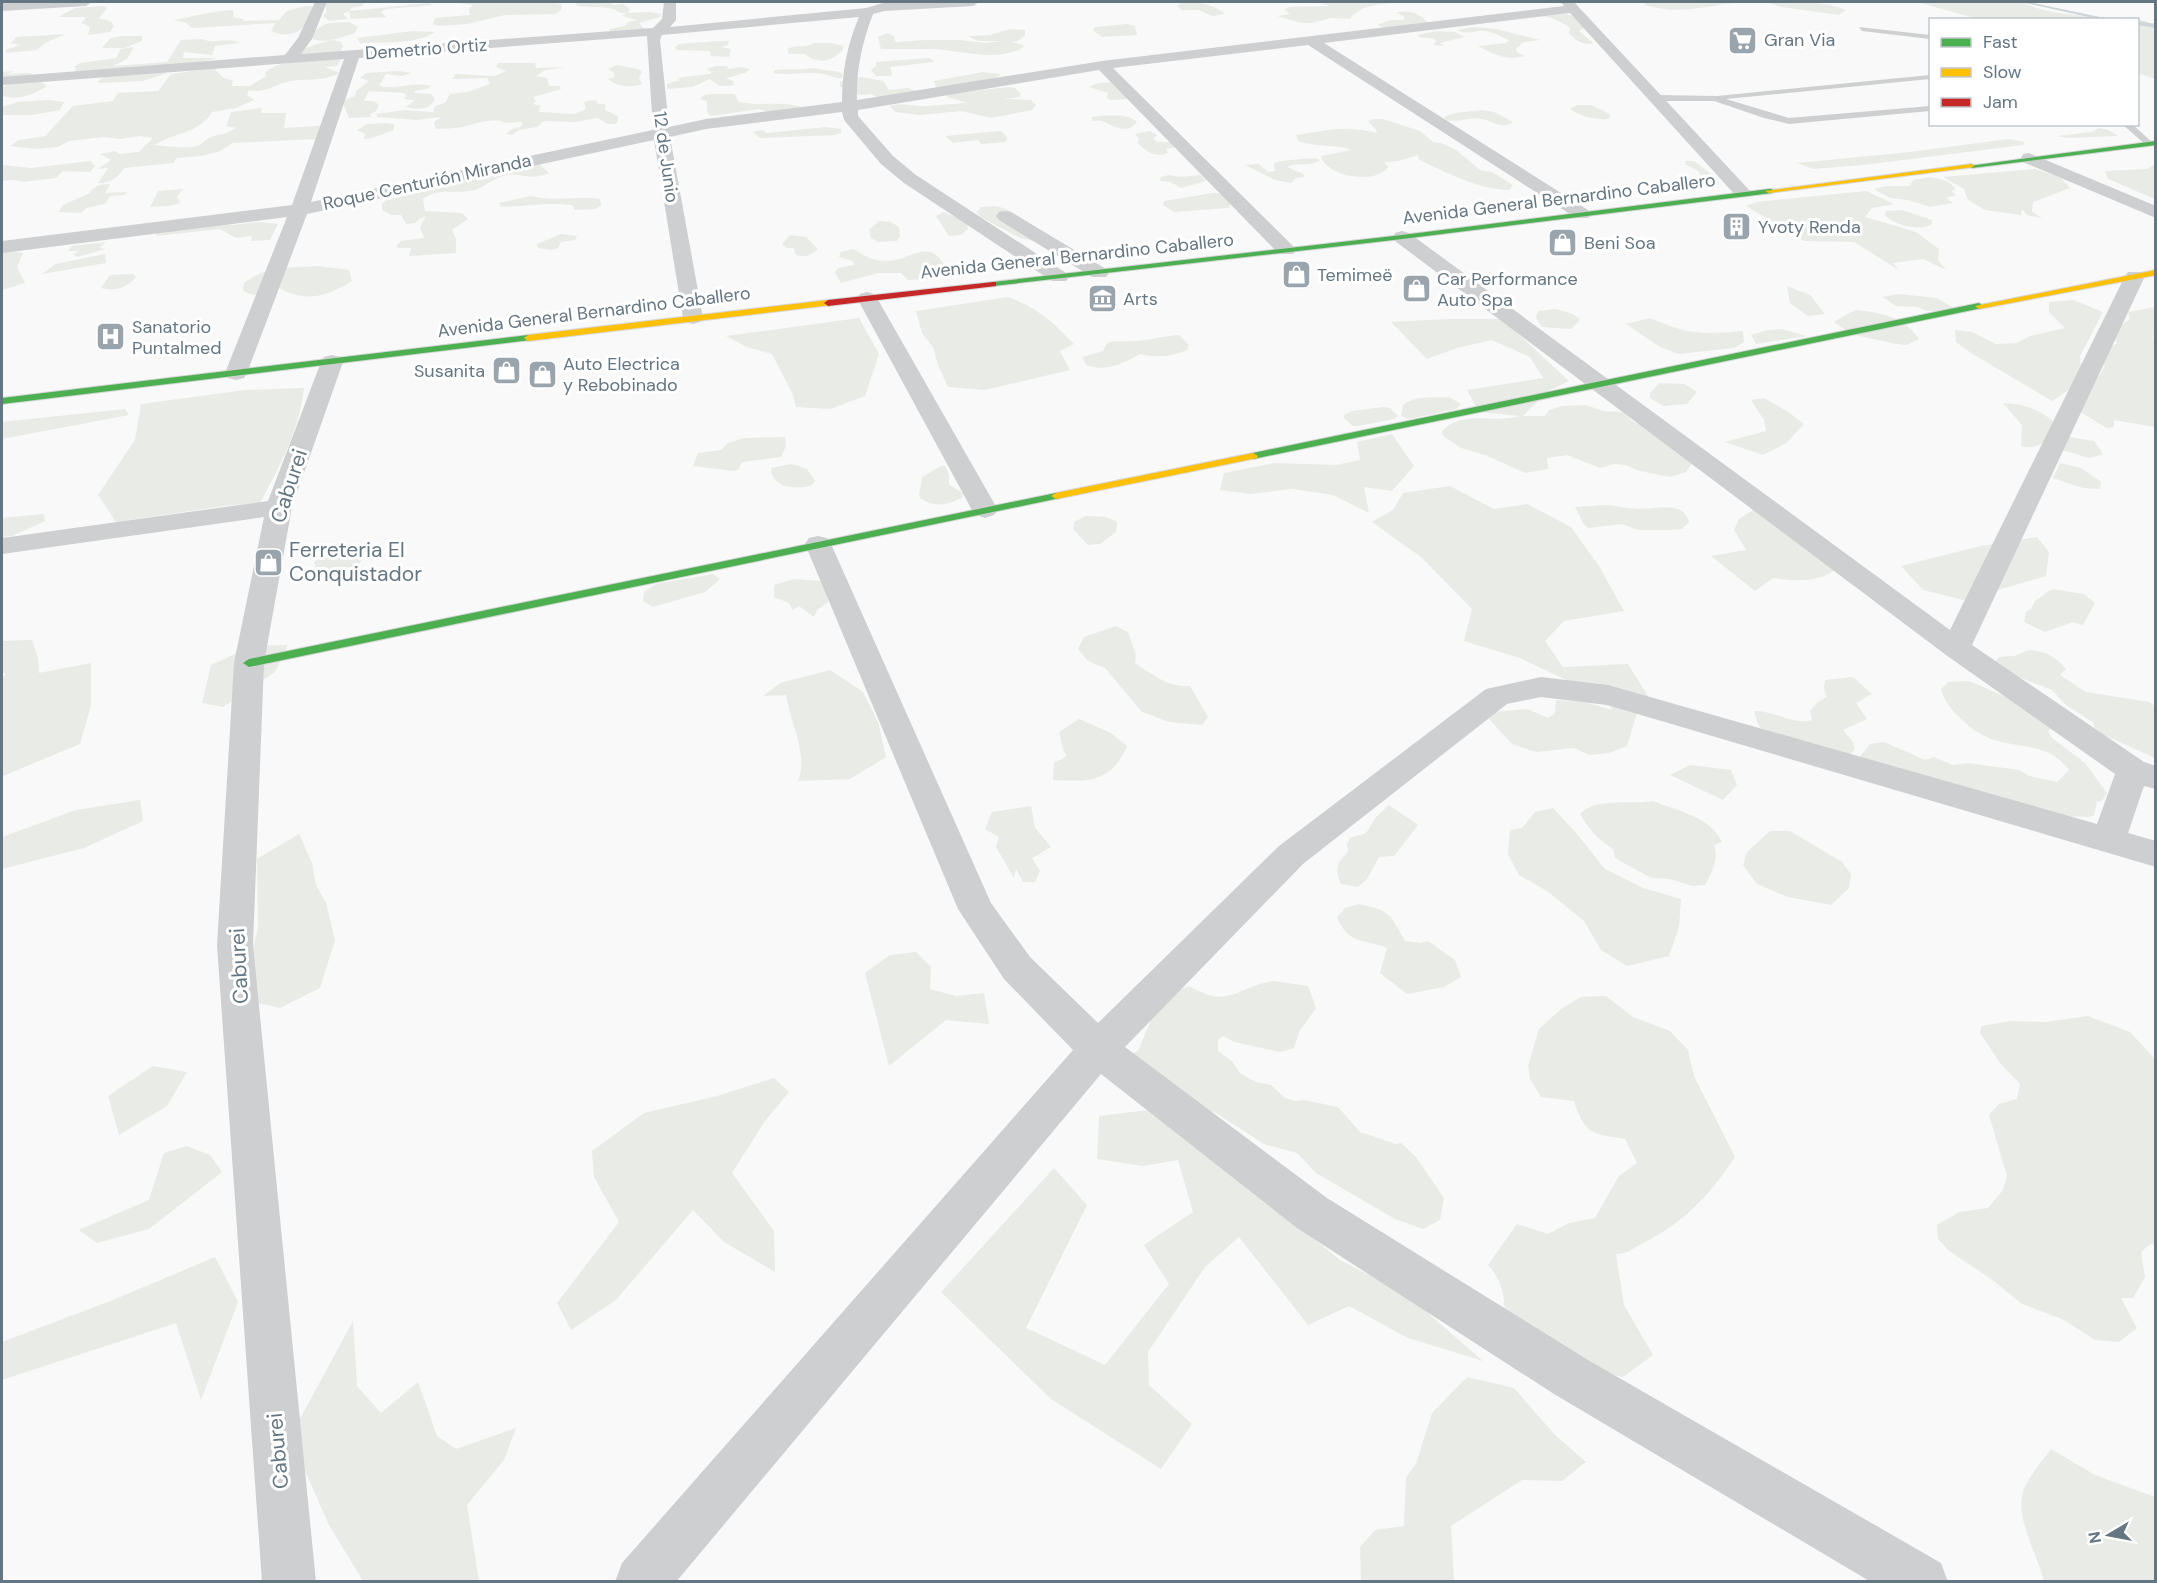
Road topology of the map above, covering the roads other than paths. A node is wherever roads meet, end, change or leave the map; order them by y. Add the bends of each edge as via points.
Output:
1 (86, 2) edge
2 (321, 2) edge
3 (670, 2) edge
4 (899, 2) edge
5 (973, 2) edge
6 (1570, 5) edge
7 (2, 7) edge
8 (885, 7) junction
9 (867, 12) junction
10 (1863, 29) dead end
11 (656, 32) junction
12 (1929, 37) edge
13 (1310, 40) junction
14 (353, 55) junction
15 (289, 60) junction
16 (1102, 66) junction
17 (1929, 77) edge
18 (2, 81) edge
19 (1655, 98) junction
20 (1715, 98) junction
21 (851, 106) junction
22 (1929, 108) edge
23 (876, 120) dead end
24 (2126, 126) edge
25 (661, 133) junction
26 (2152, 143) edge
27 (2029, 158) junction
28 (1743, 193) junction
29 (987, 206) dead end
30 (299, 210) junction
31 (2156, 213) edge
32 (1582, 214) junction
33 (1402, 237) junction
34 (2, 247) edge
35 (1286, 250) junction
36 (1099, 273) junction
37 (2145, 274) edge
38 (1059, 277) junction
39 (867, 298) junction
40 (693, 318) junction
41 (332, 362) junction
42 (236, 373) junction
43 (1600, 385) junction
44 (2, 401) edge
45 (279, 507) junction
46 (985, 510) junction
47 (818, 544) junction
48 (2, 546) edge
49 (1956, 648) junction
50 (249, 663) junction
51 (2144, 774) edge
52 (2109, 840) junction
53 (2156, 854) edge
54 (1098, 1049) junction
55 (289, 1581) edge
56 (641, 1581) edge
57 (1922, 1581) edge

1 - 7 street
2 - 15 street via 305,39
3 - 11 street, 12 de Junio via 669,20
4 - 8 street
5 - 8 street
6 - 13 street, Roque Centurión Miranda
6 - 19 street
8 - 9 street, Demetrio Ortiz
9 - 11 street, Demetrio Ortiz
9 - 21 street via 853,51 848,89
10 - 12 lane
11 - 14 street, Demetrio Ortiz
11 - 25 street, 12 de Junio via 653,40
13 - 16 street, Roque Centurión Miranda
13 - 32 street
14 - 15 street, Demetrio Ortiz
14 - 30 street
15 - 18 street, Demetrio Ortiz
16 - 21 street, Roque Centurión Miranda
16 - 35 street
17 - 20 lane
19 - 20 lane
19 - 28 street
20 - 22 lane via 1789,121
21 - 23 street
21 - 25 street, Roque Centurión Miranda
21 - 38 street via 850,117 887,160 933,178
24 - 26 lane
25 - 30 street, Roque Centurión Miranda
25 - 40 street, 12 de Junio
26 - 27 main road, Avenida General Bernardino Caballero
27 - 28 main road, Avenida General Bernardino Caballero
27 - 31 street
28 - 32 main road, Avenida General Bernardino Caballero
29 - 36 street
30 - 34 street, Roque Centurión Miranda
30 - 42 street
32 - 33 main road, Avenida General Bernardino Caballero
33 - 35 main road, Avenida General Bernardino Caballero
33 - 43 street
35 - 36 main road, Avenida General Bernardino Caballero
36 - 38 main road, Avenida General Bernardino Caballero
37 - 43 main road via 1767,347
37 - 49 street
38 - 39 main road, Avenida General Bernardino Caballero
39 - 40 main road, Avenida General Bernardino Caballero
39 - 46 street
40 - 41 main road, Avenida General Bernardino Caballero
41 - 42 main road, Avenida General Bernardino Caballero
41 - 45 street, Caburei
42 - 44 main road, Avenida General Bernardino Caballero
43 - 46 main road
43 - 49 street
45 - 48 street
45 - 50 street, Caburei
46 - 47 main road
47 - 50 main road
47 - 54 street via 976,909 1017,968
49 - 51 street
50 - 55 street, Caburei via 236,945
51 - 52 street
52 - 53 street
52 - 54 street via 1608,694 1541,687 1497,696 1291,855
54 - 56 street
54 - 57 street via 1312,1213 1571,1377

